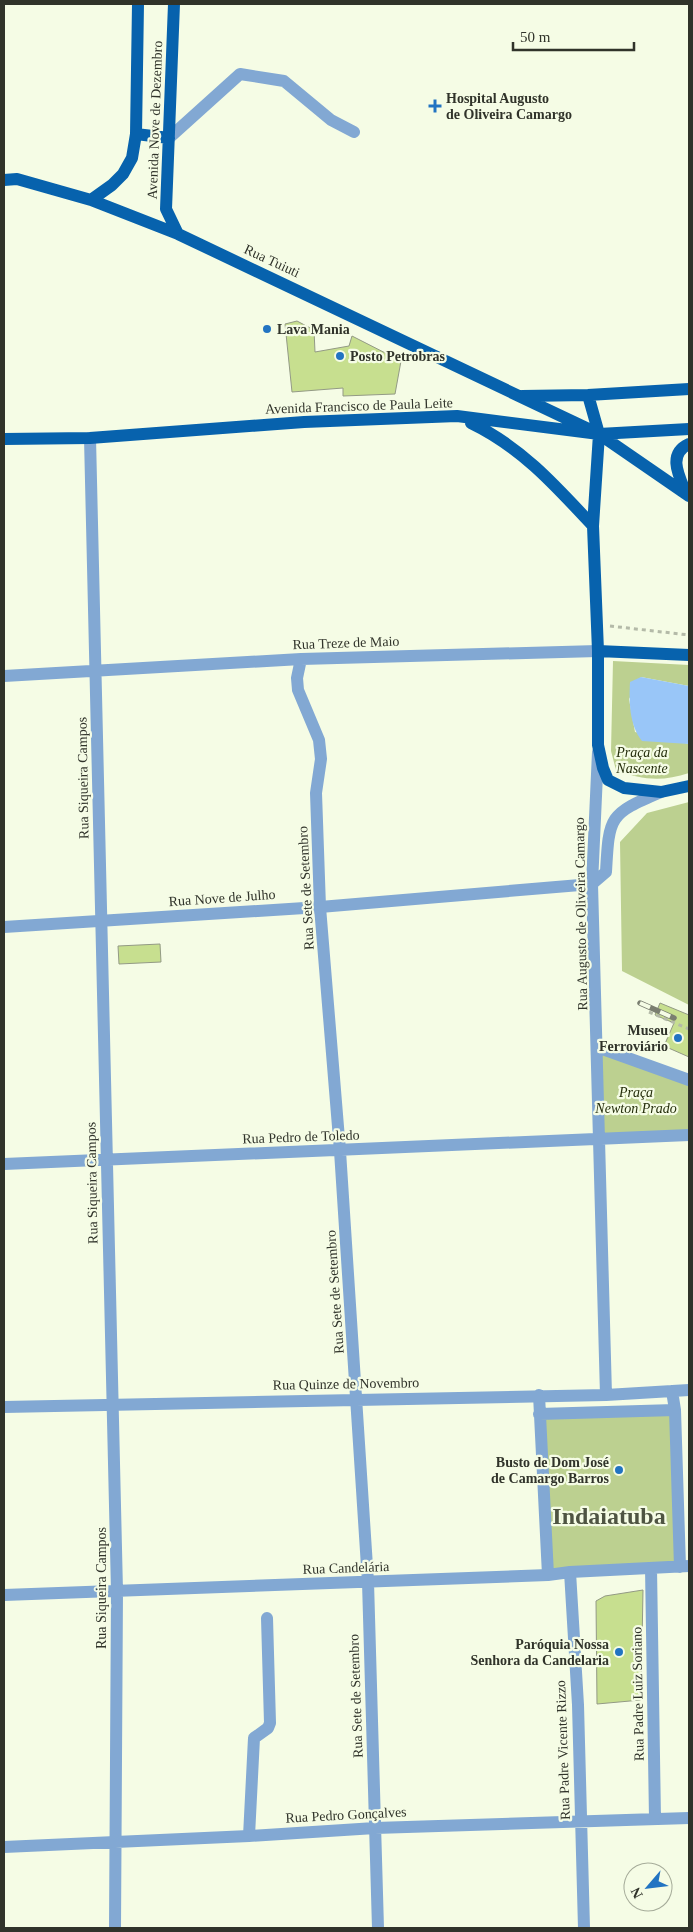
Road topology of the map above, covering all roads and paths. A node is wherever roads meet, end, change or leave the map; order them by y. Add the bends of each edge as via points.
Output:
1 (138, 4) edge
2 (174, 4) edge
3 (354, 132) dead end
4 (136, 134) junction
5 (169, 138) junction
6 (4, 180) edge
7 (91, 200) junction
8 (178, 234) junction
9 (689, 389) edge
10 (588, 395) junction
11 (518, 396) junction
12 (457, 416) junction
13 (689, 429) edge
14 (600, 434) junction
15 (90, 438) junction
16 (4, 439) edge
17 (689, 444) edge
18 (688, 494) edge
19 (592, 526) junction
20 (597, 624) junction
21 (689, 635) edge
22 (598, 651) junction
23 (689, 656) edge
24 (302, 659) junction
25 (96, 671) junction
26 (4, 676) edge
27 (598, 745) junction
28 (689, 786) edge
29 (661, 792) junction
30 (592, 884) junction
31 (320, 907) junction
32 (102, 921) junction
33 (4, 927) edge
34 (649, 1012) dead end
35 (689, 1029) edge
36 (597, 1048) junction
37 (689, 1080) edge
38 (689, 1135) edge
39 (600, 1139) junction
40 (340, 1151) junction
41 (106, 1160) junction
42 (4, 1164) edge
43 (689, 1390) edge
44 (672, 1391) junction
45 (606, 1394) junction
46 (538, 1395) junction
47 (357, 1399) junction
48 (113, 1404) junction
49 (4, 1407) edge
50 (675, 1410) junction
51 (539, 1414) junction
52 (685, 1566) edge
53 (651, 1568) junction
54 (570, 1572) junction
55 (548, 1575) junction
56 (368, 1582) junction
57 (117, 1591) junction
58 (4, 1595) edge
59 (267, 1618) dead end
60 (689, 1818) edge
61 (655, 1819) junction
62 (581, 1821) junction
63 (375, 1828) junction
64 (249, 1836) junction
65 (116, 1843) junction
66 (4, 1847) edge
67 (115, 1928) edge
68 (378, 1928) edge
69 (584, 1928) edge

1 - 4 main road, Avenida Nove de Dezembro
2 - 5 main road, Avenida Nove de Dezembro
3 - 5 street via 331,120 284,81 240,74
4 - 5 main road
4 - 7 main road, Avenida Nove de Dezembro via 132,158 122,174
5 - 8 main road, Avenida Nove de Dezembro via 166,209
6 - 7 main road, Rua Tuiuti via 17,179
7 - 8 main road, Rua Tuiuti
8 - 11 main road, Rua Tuiuti
9 - 10 main road
10 - 11 main road
10 - 14 main road
11 - 14 main road, Rua Tuiuti
12 - 14 main road, Avenida Francisco de Paula Leite
12 - 15 main road, Avenida Francisco de Paula Leite via 304,422
12 - 19 main road via 490,432 527,458
13 - 14 main road, Avenida Francisco de Paula Leite
14 - 18 main road, Rua Tuiuti
14 - 19 main road, Rua Augusto de Oliveira Camargo
15 - 16 main road, Avenida Francisco de Paula Leite
15 - 25 street, Rua Siqueira Campos
17 - 18 main road via 682,447 675,458 677,472
19 - 20 main road, Rua Augusto de Oliveira Camargo
20 - 21 path
20 - 22 main road, Rua Augusto de Oliveira Camargo
22 - 23 main road, Rua Treze de Maio
22 - 24 street, Rua Treze de Maio
22 - 27 main road, Rua Augusto de Oliveira Camargo
24 - 25 street, Rua Treze de Maio
24 - 31 street, Rua Sete de Setembro via 297,678 298,690 319,740 321,760 316,793
25 - 26 street, Rua Treze de Maio
25 - 32 street, Rua Siqueira Campos
27 - 29 main road via 608,780 624,788
27 - 30 street, Rua Augusto de Oliveira Camargo
28 - 29 main road
29 - 30 street via 627,806 617,816 609,830 606,872
30 - 31 street, Rua Nove de Julho
30 - 36 street, Rua Augusto de Oliveira Camargo
31 - 32 street, Rua Nove de Julho
31 - 40 street, Rua Sete de Setembro
32 - 33 street, Rua Nove de Julho
32 - 41 street, Rua Siqueira Campos
34 - 35 path
36 - 37 street
36 - 39 street, Rua Augusto de Oliveira Camargo
38 - 39 street
39 - 40 street, Rua Pedro de Toledo
39 - 45 street, Rua Augusto de Oliveira Camargo
40 - 41 street, Rua Pedro de Toledo
40 - 47 street, Rua Sete de Setembro
41 - 42 street, Rua Pedro de Toledo
41 - 48 street, Rua Siqueira Campos
43 - 44 street, Rua Quinze de Novembro
44 - 45 street, Rua Quinze de Novembro
44 - 50 street
45 - 46 street, Rua Quinze de Novembro
46 - 47 street, Rua Quinze de Novembro
46 - 51 street
47 - 48 street, Rua Quinze de Novembro
47 - 56 street, Rua Sete de Setembro
48 - 49 street, Rua Quinze de Novembro
48 - 57 street, Rua Siqueira Campos
50 - 51 street
50 - 52 street
51 - 55 street
52 - 53 street, Rua Candelária
53 - 54 street, Rua Candelária
53 - 61 street, Rua Padre Luiz Soriano
54 - 55 street, Rua Candelária
54 - 62 street, Rua Padre Vicente Rizzo
55 - 56 street, Rua Candelária
56 - 57 street, Rua Candelária
56 - 63 street, Rua Sete de Setembro
57 - 58 street, Rua Candelária
57 - 65 street, Rua Siqueira Campos
59 - 64 street via 270,1723 254,1738
60 - 61 street, Rua Pedro Gonçalves
61 - 62 street, Rua Pedro Gonçalves
62 - 63 street, Rua Pedro Gonçalves
62 - 69 street, Rua Padre Vicente Rizzo
63 - 64 street, Rua Pedro Gonçalves
63 - 68 street, Rua Sete de Setembro
64 - 65 street, Rua Pedro Gonçalves
65 - 66 street, Rua Pedro Gonçalves
65 - 67 street, Rua Siqueira Campos

